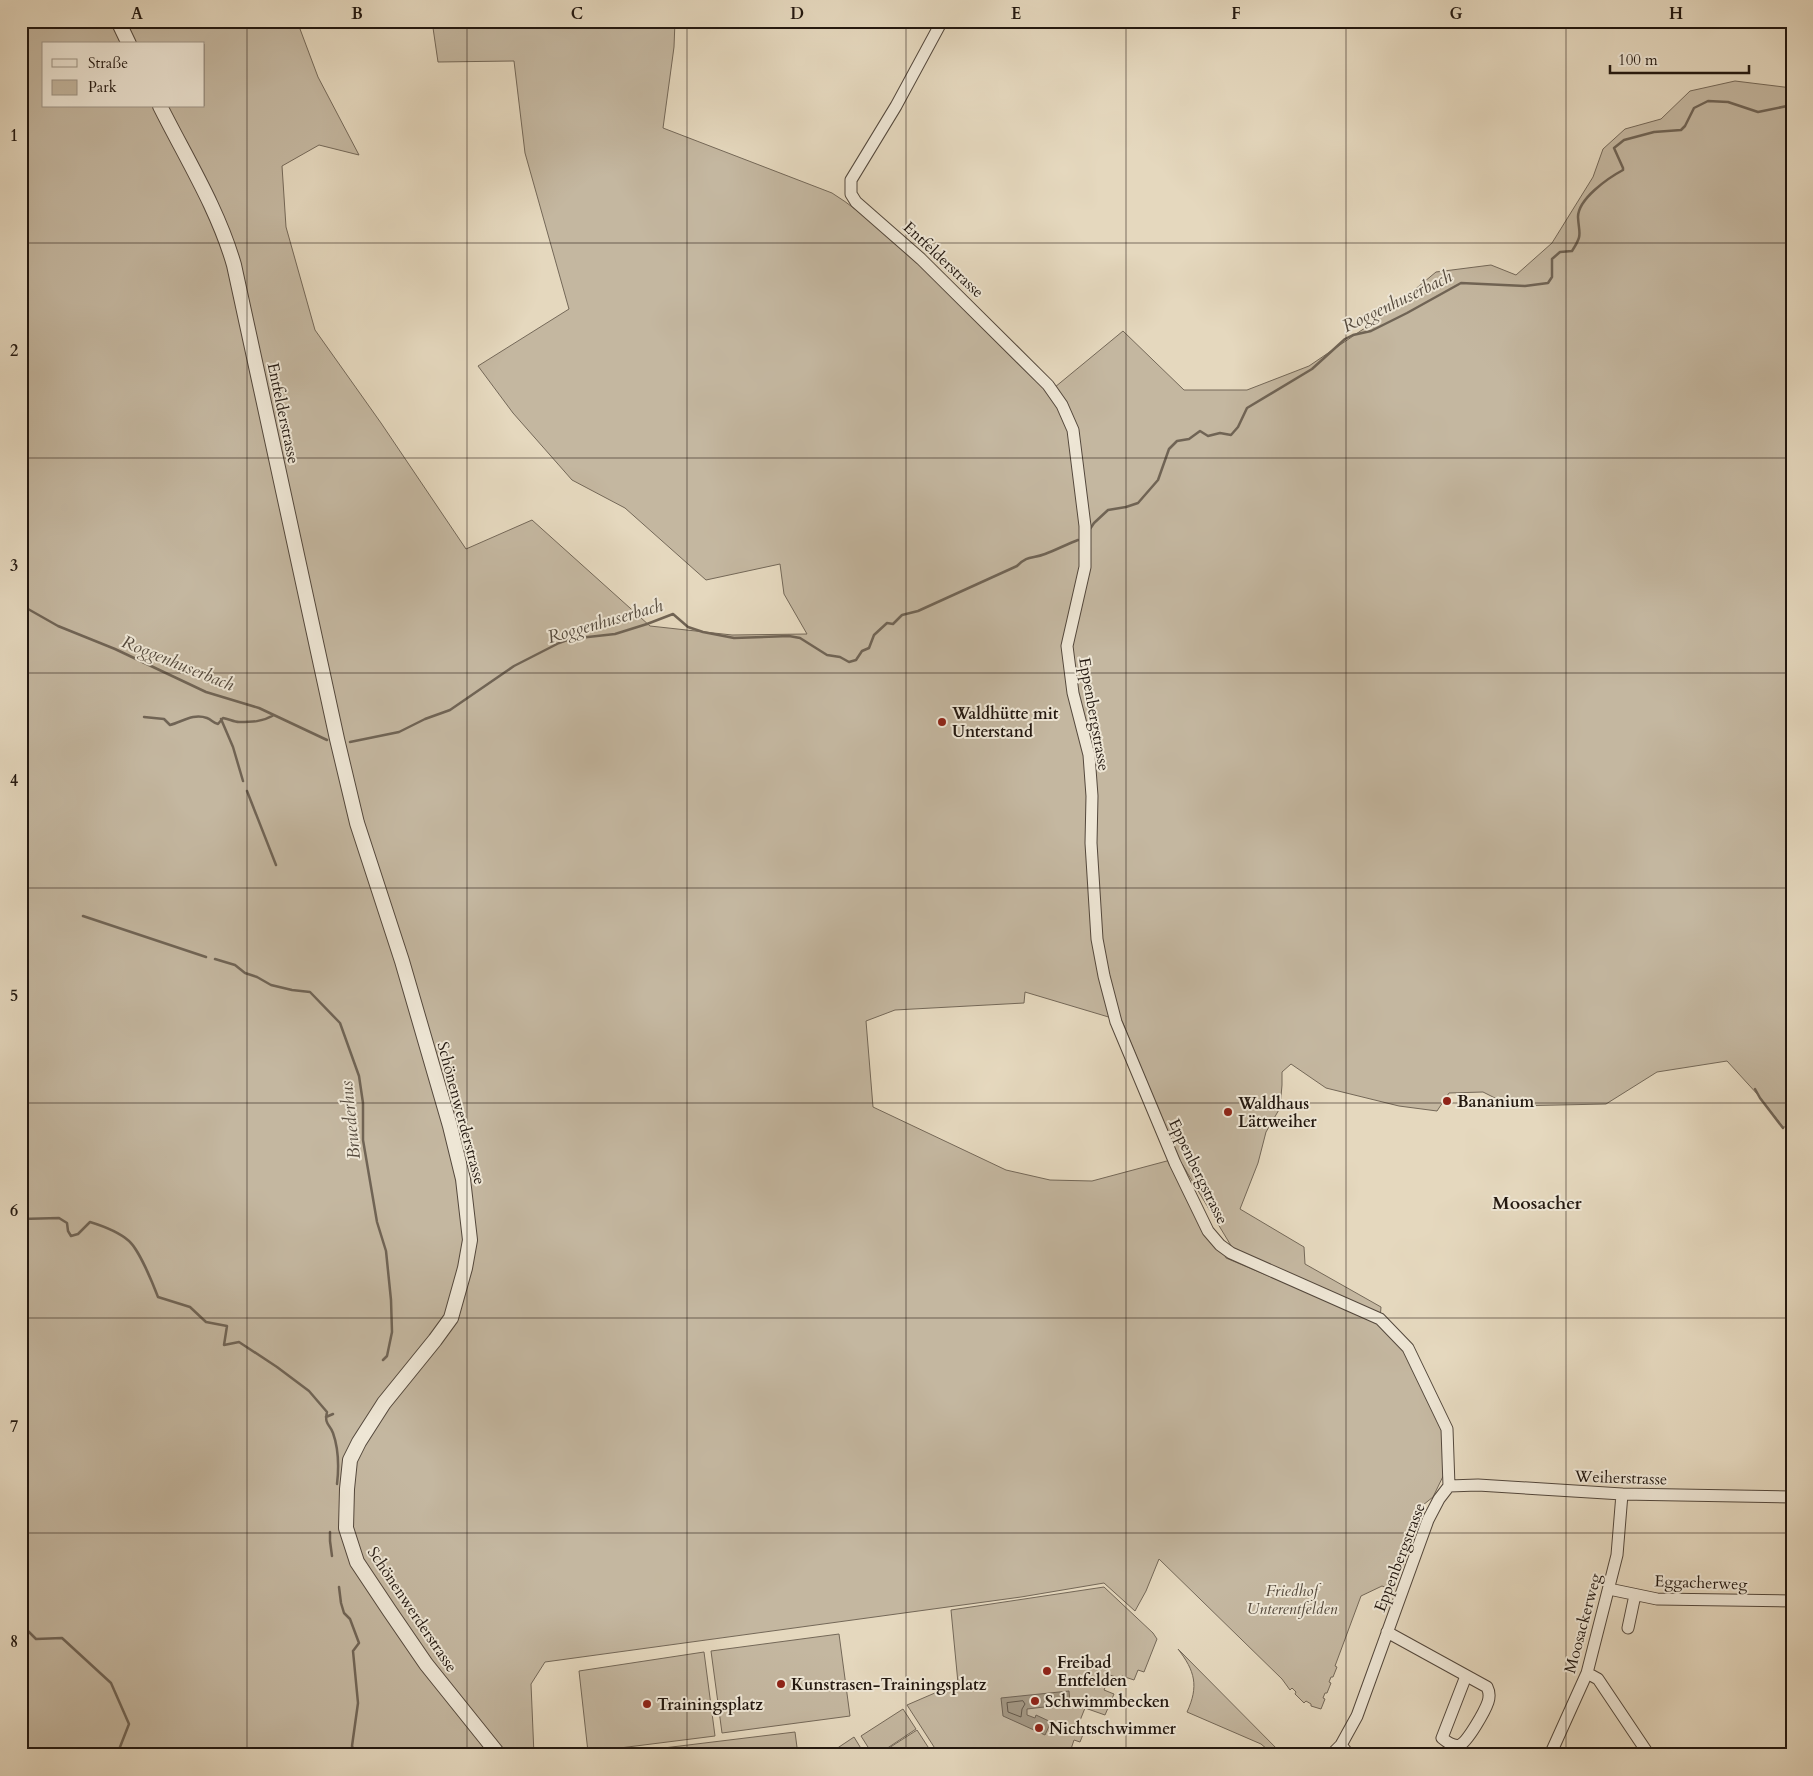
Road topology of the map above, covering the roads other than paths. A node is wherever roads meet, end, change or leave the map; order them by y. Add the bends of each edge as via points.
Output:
1 (118, 21) edge
2 (942, 21) edge
3 (128, 42) edge
4 (161, 108) edge
5 (1085, 526) joint
6 (337, 739) joint
7 (1449, 1486) junction
8 (1622, 1494) junction
9 (1792, 1497) edge
10 (1609, 1589) junction
11 (1635, 1595) junction
12 (1792, 1601) edge
13 (1628, 1628) dead end
14 (1387, 1632) junction
15 (1587, 1673) junction
16 (1466, 1676) junction
17 (1341, 1745) junction
18 (499, 1755) edge
19 (1331, 1755) edge
20 (1349, 1755) edge
21 (1550, 1755) edge
22 (1649, 1755) edge

1 - 3 street
2 - 5 street, Entfelderstrasse via 851,180 850,194 921,258 1048,385 1062,405 1073,430
4 - 6 street, Entfelderstrasse via 213,211 234,265
5 - 7 street, Eppenbergstrasse via 1084,567 1067,646 1072,693 1089,755 1096,939 1116,1022 1178,1170 1208,1232 1231,1253 1380,1319 1408,1348 1447,1429
6 - 18 street, Schönenwerderstrasse via 357,823 400,953 450,1126 463,1179 470,1240 451,1318 384,1403 350,1460 346,1528 357,1562 389,1610 426,1664
7 - 8 street, Weiherstrasse
7 - 14 street, Eppenbergstrasse via 1428,1520
8 - 9 street, Weiherstrasse
8 - 10 street, Moosackerweg via 1617,1555
10 - 11 street, Eggacherweg
10 - 15 street, Moosackerweg
11 - 12 street, Eggacherweg
11 - 13 street
14 - 16 street
14 - 17 street, Eppenbergstrasse via 1357,1716
15 - 21 street, Moosackerweg
15 - 22 street via 1598,1678
16 - 16 street via 1487,1686 1488,1702 1468,1739 1454,1746 1442,1738
17 - 19 street, Eppenbergstrasse
17 - 20 street

